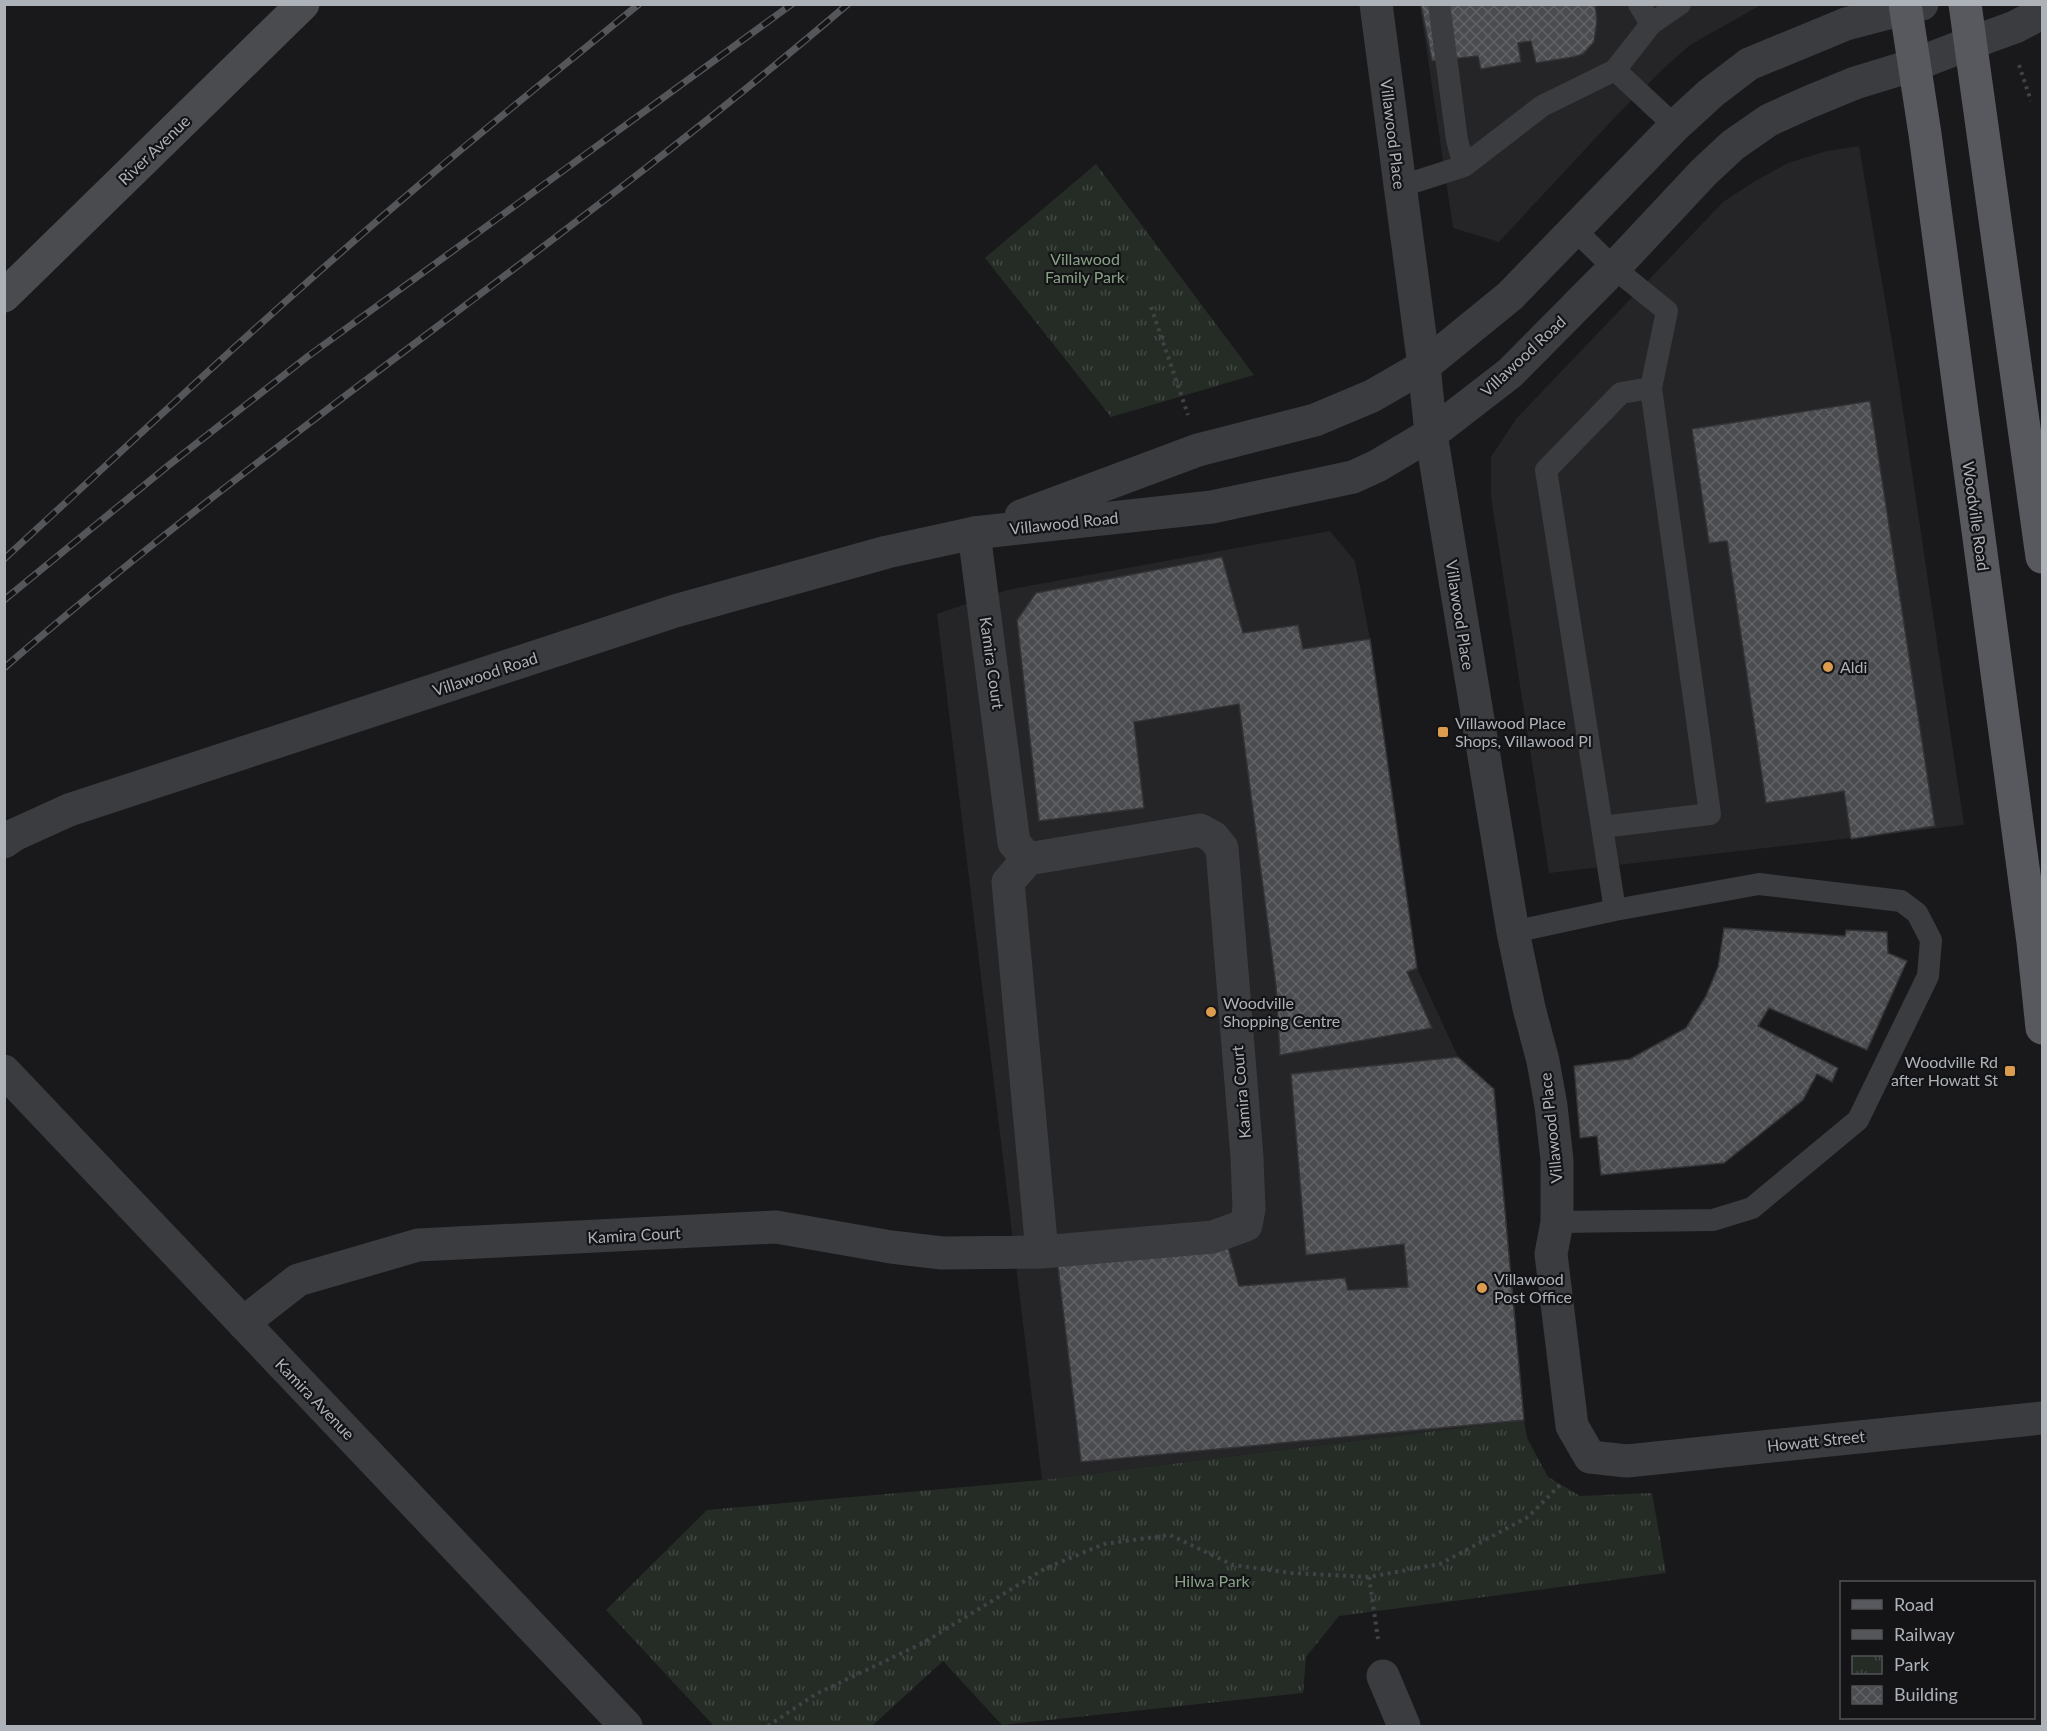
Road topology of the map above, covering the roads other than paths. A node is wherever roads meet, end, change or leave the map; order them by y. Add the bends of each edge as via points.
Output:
1 (303, 4) edge
2 (1376, 4) edge
3 (1439, 4) edge
4 (1640, 4) edge
5 (1680, 4) edge
6 (1965, 4) edge
7 (1911, 6) edge
8 (2043, 13) edge
9 (1651, 24) junction
10 (1971, 44) junction
11 (1914, 65) junction
12 (1616, 70) junction
13 (1675, 126) junction
14 (1464, 166) junction
15 (1400, 187) junction
16 (1575, 230) junction
17 (1614, 268) junction
18 (4, 296) edge
19 (1424, 366) junction
20 (1651, 388) junction
21 (1431, 434) junction
22 (974, 533) junction
23 (2043, 557) edge
24 (1602, 827) junction
25 (4, 842) edge
26 (1028, 859) junction
27 (1615, 910) junction
28 (1513, 932) junction
29 (2043, 1028) edge
30 (4, 1071) edge
31 (1557, 1222) junction
32 (1042, 1252) junction
33 (243, 1323) junction
34 (2043, 1418) edge
35 (1590, 1456) joint
36 (1383, 1676) road end
37 (626, 1726) edge
38 (1404, 1726) edge

1 - 18 main road, River Avenue
2 - 15 street, Villawood Place
3 - 14 lane
4 - 9 lane
5 - 9 lane
6 - 10 main road
7 - 11 main road, Woodville Road
7 - 13 street, Villawood Road via 1846,24 1749,64
8 - 10 street, Villawood Road
9 - 12 lane
10 - 11 street, Villawood Road
10 - 23 main road
11 - 17 street, Villawood Road via 1855,83 1769,120 1704,172
11 - 29 main road, Woodville Road
12 - 13 lane
12 - 14 lane via 1542,106
13 - 16 street, Villawood Road
14 - 15 lane
15 - 19 street, Villawood Place
16 - 17 lane
16 - 19 street, Villawood Road via 1510,296
17 - 20 lane via 1667,311
17 - 21 street, Villawood Road via 1509,373
19 - 21 street, Villawood Place
19 - 22 street, Villawood Road via 1372,396 1315,420 1198,450
20 - 24 lane via 1621,393 1546,470
20 - 24 lane via 1710,814
21 - 22 street, Villawood Road via 1377,466 1329,483 1212,507
21 - 28 street, Villawood Place
22 - 25 street, Villawood Road via 887,552 675,611 69,810
22 - 26 street, Kamira Court via 1014,843
24 - 27 lane
26 - 32 street via 1008,882
26 - 32 street, Kamira Court via 1200,830 1222,848 1249,1209 1246,1225 1213,1236
27 - 28 lane
27 - 31 lane via 1759,884 1901,901 1917,913 1931,940 1928,976 1858,1120 1752,1208 1713,1220
28 - 31 street, Villawood Place via 1551,1106 1557,1160
30 - 33 street, Kamira Avenue
31 - 35 street, Villawood Place via 1551,1254 1572,1426
32 - 33 street, Kamira Court via 942,1253 776,1227 418,1245 298,1280
33 - 37 street, Kamira Avenue
34 - 35 street, Howatt Street via 1627,1461
36 - 38 street

